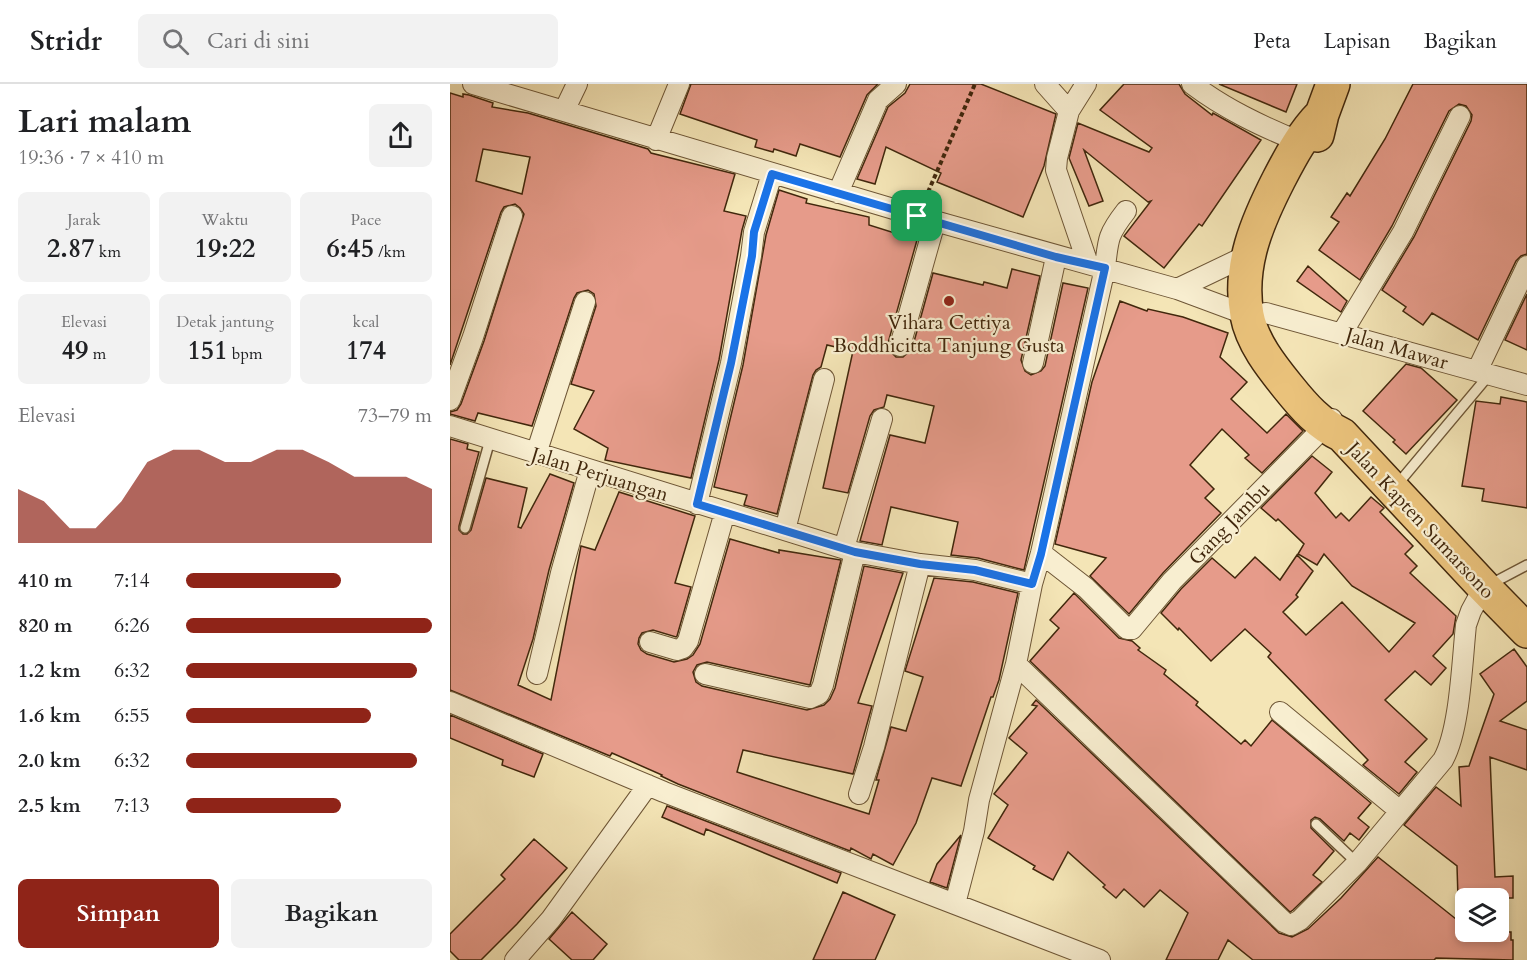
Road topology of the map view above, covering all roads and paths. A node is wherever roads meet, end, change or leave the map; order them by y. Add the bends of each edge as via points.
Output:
1 (473, 84) edge
2 (577, 84) edge
3 (679, 84) edge
4 (896, 84) edge
5 (975, 84) edge
6 (1044, 84) edge
7 (1086, 84) edge
8 (1192, 84) edge
9 (1333, 84) edge
10 (564, 111) junction
11 (1068, 111) junction
12 (1322, 114) junction
13 (1460, 116) dead end
14 (656, 140) junction
15 (1299, 142) junction
16 (772, 174) junction
17 (838, 194) junction
18 (1126, 211) dead end
19 (512, 216) dead end
20 (926, 219) junction
21 (1248, 255) junction
22 (1056, 257) junction
23 (1096, 266) junction
24 (1527, 266) edge
25 (1177, 289) junction
26 (585, 303) dead end
27 (1256, 314) junction
28 (1342, 333) junction
29 (900, 346) dead end
30 (1033, 363) dead end
31 (1484, 372) junction
32 (824, 379) dead end
33 (1527, 385) edge
34 (450, 400) edge
35 (882, 419) dead end
36 (450, 426) edge
37 (1333, 426) junction
38 (490, 440) junction
39 (536, 454) junction
40 (590, 470) junction
41 (1392, 490) junction
42 (697, 504) junction
43 (725, 512) junction
44 (465, 528) dead end
45 (785, 530) junction
46 (850, 550) junction
47 (1041, 554) junction
48 (920, 564) junction
49 (1527, 565) edge
50 (1032, 584) junction
51 (1484, 587) junction
52 (1527, 631) edge
53 (650, 642) dead end
54 (1016, 664) junction
55 (537, 674) dead end
56 (705, 674) dead end
57 (450, 702) edge
58 (1280, 712) dead end
59 (648, 785) junction
60 (859, 794) dead end
61 (1400, 811) junction
62 (1316, 824) dead end
63 (1357, 863) junction
64 (955, 904) junction
65 (515, 960) edge
66 (1100, 960) edge

1 - 10 street
2 - 10 street
3 - 14 street
4 - 17 street via 878,100
5 - 20 path
6 - 11 street
7 - 11 street
8 - 15 street via 1249,120
9 - 12 highway, Jalan Kapten Sumarsono
10 - 14 street
11 - 23 street via 1056,170
12 - 15 highway, Jalan Kapten Sumarsono
12 - 27 highway, Jalan Kapten Sumarsono via 1318,133 1268,250
13 - 28 street via 1403,232
14 - 16 street
15 - 21 highway, Jalan Kapten Sumarsono via 1264,209
16 - 17 street
16 - 42 street via 754,232 731,363
17 - 20 street
18 - 23 street via 1109,234
19 - 34 street
20 - 22 street
20 - 29 street
21 - 25 street
21 - 27 highway, Jalan Kapten Sumarsono via 1245,293
22 - 23 street
22 - 30 street
23 - 25 street
23 - 47 street
24 - 31 street
25 - 27 street
26 - 39 street
27 - 28 street, Jalan Mawar
27 - 37 highway, Jalan Kapten Sumarsono
28 - 31 street, Jalan Mawar
31 - 33 street, Jalan Mawar
31 - 41 lane
32 - 45 street
35 - 46 street
36 - 38 street, Jalan Perjuangan
37 - 41 highway, Jalan Kapten Sumarsono
37 - 47 street, Gang Jambu via 1172,581 1132,629 1127,629 1086,588
38 - 39 street, Jalan Perjuangan
38 - 44 lane
39 - 40 street, Jalan Perjuangan
40 - 42 street, Jalan Perjuangan
40 - 55 street
41 - 51 highway, Jalan Kapten Sumarsono
42 - 43 street, Jalan Perjuangan
43 - 45 street, Jalan Perjuangan
43 - 53 street via 688,641 677,650
45 - 46 street, Jalan Perjuangan
46 - 48 street, Jalan Perjuangan
46 - 56 street via 819,694 810,698
47 - 50 street
48 - 50 street, Jalan Perjuangan via 975,570
48 - 60 street
49 - 51 lane
50 - 54 street
51 - 52 highway, Jalan Kapten Sumarsono
51 - 61 street via 1466,625 1448,751
54 - 63 street via 1286,924 1297,923
54 - 64 street
57 - 59 street
58 - 61 street
59 - 64 street
59 - 65 street via 551,919
61 - 63 street
62 - 63 lane
64 - 66 street

